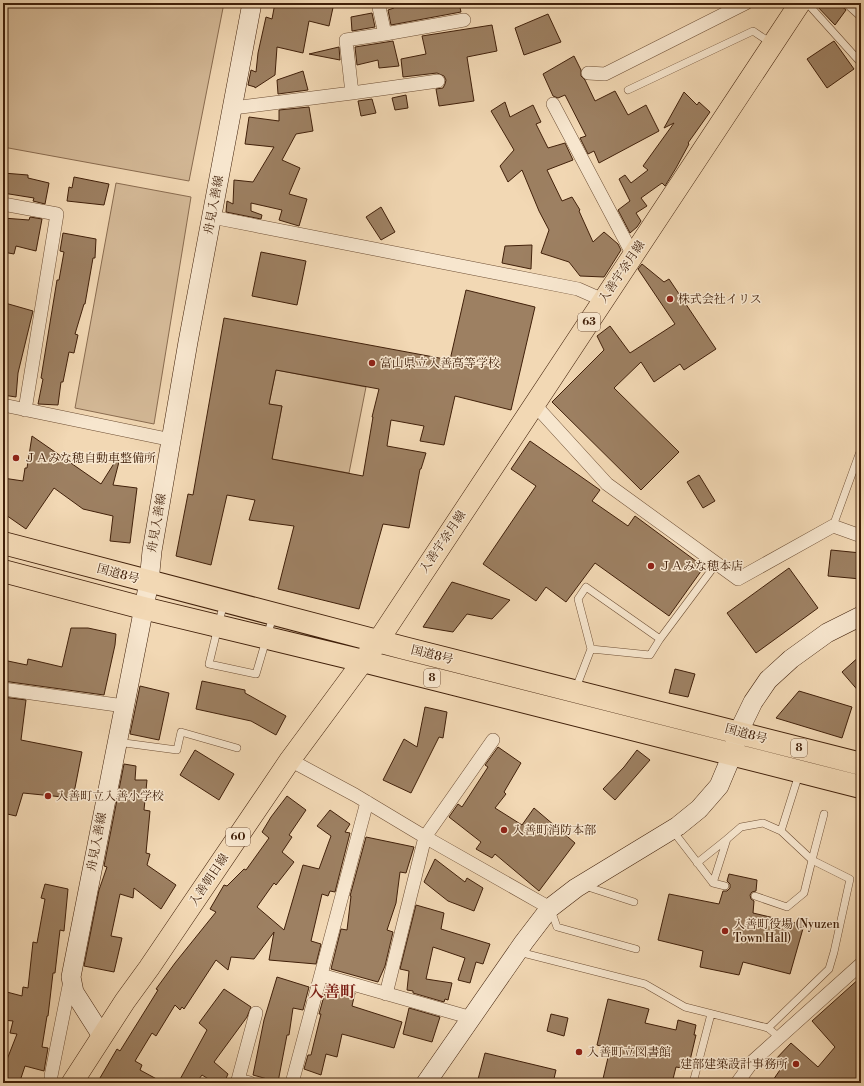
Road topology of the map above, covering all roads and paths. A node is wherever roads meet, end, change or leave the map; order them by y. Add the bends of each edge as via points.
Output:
1 (252, 3) edge
2 (378, 3) edge
3 (746, 3) edge
4 (800, 3) edge
5 (807, 3) edge
6 (850, 3) edge
7 (861, 13) edge
8 (464, 20) dead end
9 (385, 34) junction
10 (772, 44) junction
11 (861, 63) edge
12 (588, 73) dead end
13 (438, 81) dead end
14 (628, 90) dead end
15 (352, 93) junction
16 (553, 104) dead end
17 (233, 108) junction
18 (3, 204) edge
19 (212, 217) junction
20 (633, 255) junction
21 (603, 300) junction
22 (534, 404) junction
23 (3, 405) edge
24 (25, 410) junction
25 (172, 440) junction
26 (861, 448) edge
27 (833, 526) junction
28 (861, 536) edge
29 (3, 543) edge
30 (716, 564) junction
31 (3, 571) edge
32 (149, 582) junction
33 (224, 601) junction
34 (143, 608) junction
35 (273, 614) junction
36 (861, 616) edge
37 (660, 639) junction
38 (378, 641) junction
39 (591, 649) junction
40 (363, 660) junction
41 (3, 689) edge
42 (575, 690) junction
43 (124, 706) junction
44 (738, 733) junction
45 (493, 740) dead end
46 (117, 742) junction
47 (237, 748) dead end
48 (732, 755) junction
49 (290, 760) junction
50 (861, 764) edge
51 (800, 772) junction
52 (861, 787) edge
53 (367, 802) junction
54 (824, 814) dead end
55 (672, 830) junction
56 (780, 831) junction
57 (425, 837) junction
58 (727, 839) junction
59 (812, 860) junction
60 (698, 863) junction
61 (713, 882) junction
62 (581, 885) junction
63 (725, 886) dead end
64 (755, 896) dead end
65 (634, 902) dead end
66 (550, 908) junction
67 (636, 950) dead end
68 (518, 952) junction
69 (861, 964) edge
70 (321, 975) junction
71 (71, 977) junction
72 (386, 994) junction
73 (256, 1013) dead end
74 (711, 1014) junction
75 (472, 1018) junction
76 (768, 1028) junction
77 (102, 1036) junction
78 (779, 1037) junction
79 (51, 1076) dead end
80 (242, 1082) edge
81 (72, 1083) edge
82 (292, 1083) edge
83 (426, 1083) edge
84 (693, 1083) edge
85 (737, 1083) edge

1 - 17 main road, 舟見入善線
2 - 9 street
3 - 12 street via 605,74
4 - 10 main road, 入善宇奈月線 / 63
5 - 11 lane
6 - 7 street
8 - 9 street
9 - 15 street via 346,40
10 - 14 lane via 753,31
10 - 20 main road, 入善宇奈月線 / 63
13 - 15 street
15 - 17 street
16 - 20 street
17 - 19 main road, 舟見入善線
18 - 24 street via 57,214
19 - 21 street via 578,289
19 - 25 main road, 舟見入善線
20 - 21 main road, 入善宇奈月線 / 63
21 - 22 main road, 入善宇奈月線 / 63
22 - 30 street via 607,484
22 - 38 main road, 入善宇奈月線 / 63
23 - 24 street
24 - 25 street
25 - 32 main road, 舟見入善線
26 - 27 lane
27 - 28 street
27 - 30 street via 738,580
29 - 32 highway, 国道8号 / 8
30 - 37 lane
31 - 34 highway, 国道8号 / 8
32 - 33 highway, 国道8号 / 8
32 - 34 main road, 舟見入善線
33 - 35 highway, 国道8号 / 8
33 - 35 lane via 209,664 256,674
34 - 40 highway, 国道8号 / 8
34 - 43 main road, 舟見入善線
35 - 38 highway, 国道8号 / 8
36 - 44 main road via 827,633 791,659 768,680 753,702
37 - 39 lane via 650,654
37 - 39 lane via 586,587 578,599
38 - 40 main road, 入善朝日線 / 60
38 - 42 highway, 国道8号 / 8
39 - 42 lane
40 - 48 highway, 国道8号 / 8
40 - 49 main road, 入善朝日線 / 60
41 - 43 street
42 - 44 highway, 国道8号 / 8
43 - 46 main road, 舟見入善線
44 - 48 main road
44 - 50 highway, 国道8号 / 8
45 - 57 street
46 - 47 lane via 177,750 181,732
46 - 71 main road, 舟見入善線
48 - 51 highway, 国道8号 / 8
48 - 55 main road via 719,786 699,809
49 - 53 street
49 - 77 main road, 入善朝日線 / 60
51 - 52 highway, 国道8号 / 8
51 - 56 lane
53 - 57 street
53 - 70 street
54 - 59 lane
55 - 60 lane
55 - 62 main road
56 - 58 lane via 763,823 741,827
56 - 59 lane
57 - 66 street
57 - 72 street
58 - 60 lane
58 - 61 lane
59 - 64 lane via 804,893 787,907
59 - 76 lane via 850,880 834,952 829,970
60 - 61 lane
61 - 63 lane
62 - 65 lane
62 - 66 main road
66 - 67 lane via 557,927
66 - 68 main road
68 - 74 lane via 646,984 685,1007
68 - 75 main road
69 - 78 street
70 - 72 street
70 - 82 street
71 - 77 main road, 舟見入善線 via 74,992
71 - 79 street
72 - 75 street
73 - 80 street
74 - 76 lane
74 - 84 lane
75 - 83 main road
76 - 78 lane
77 - 81 main road, 入善朝日線 / 60
78 - 85 street via 754,1060

